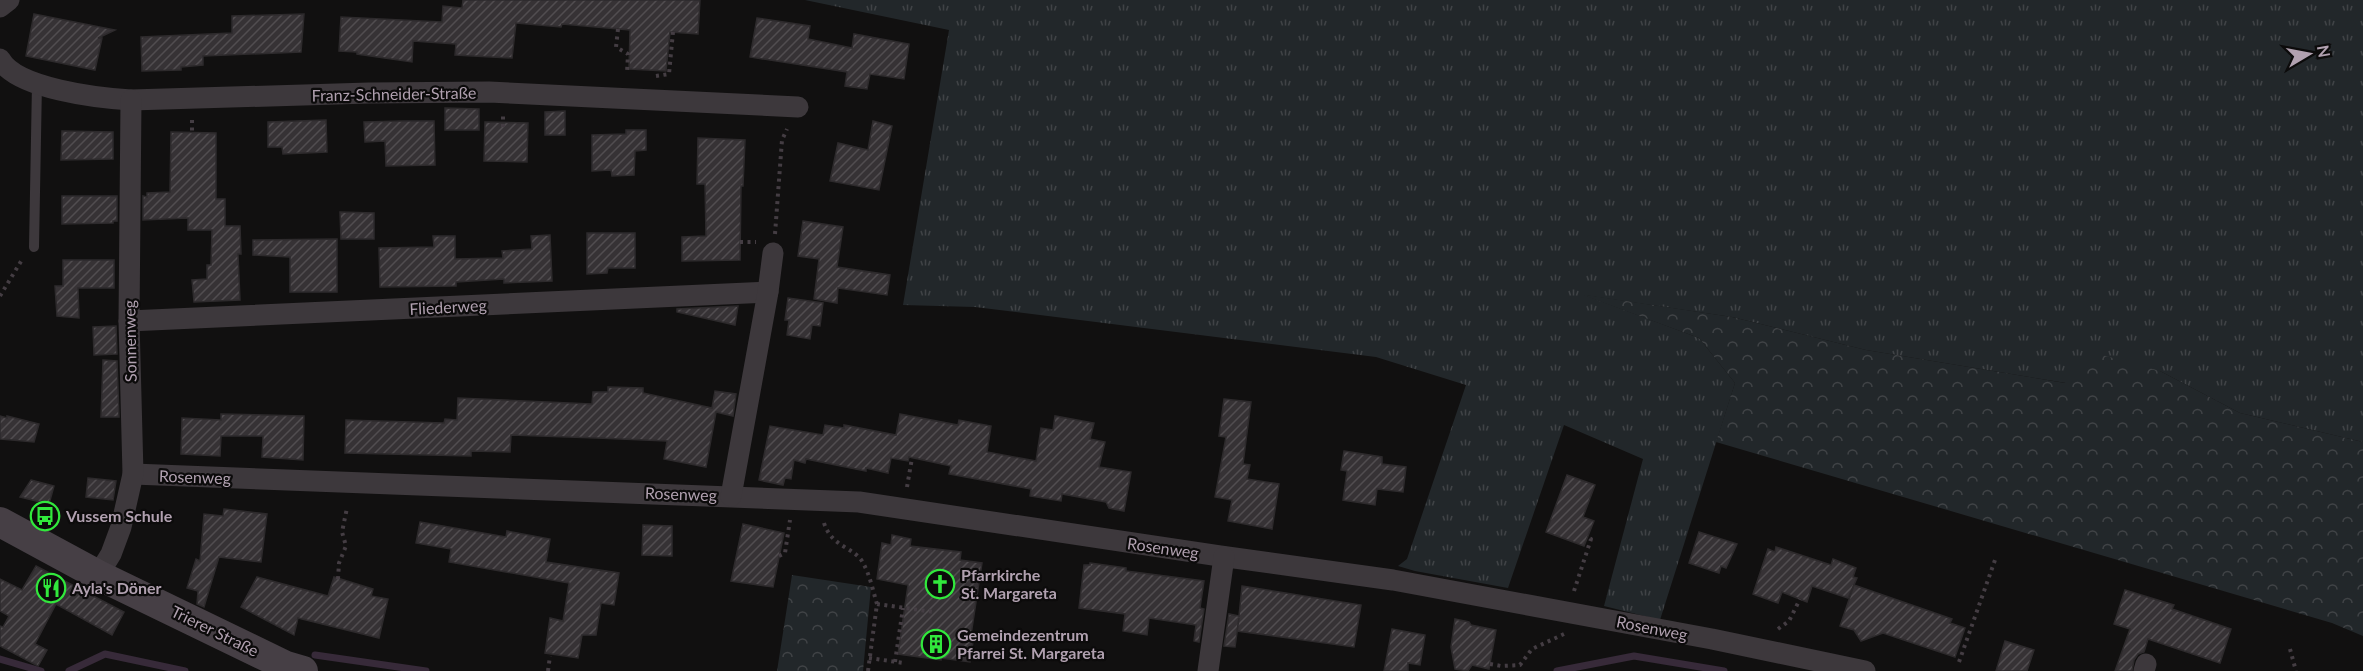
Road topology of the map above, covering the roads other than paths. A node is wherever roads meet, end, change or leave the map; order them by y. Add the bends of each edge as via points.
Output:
1 (9, 0) edge
2 (0, 7) edge
3 (0, 59) edge
4 (37, 83) junction
5 (131, 100) junction
6 (798, 107) dead end
7 (34, 247) road end
8 (773, 253) road end
9 (768, 292) junction
10 (129, 321) junction
11 (133, 474) junction
12 (731, 496) junction
13 (0, 522) edge
14 (1224, 557) junction
15 (98, 575) junction
16 (303, 671) edge
17 (1208, 671) edge
18 (1865, 671) edge

1 - 2 street
3 - 4 street, Franz-Schneider-Straße via 14,74
4 - 5 street, Franz-Schneider-Straße via 105,99
4 - 7 lane
5 - 6 street, Franz-Schneider-Straße via 489,92
5 - 10 street, Sonnenweg
8 - 9 street
9 - 10 street, Fliederweg
9 - 12 street
10 - 11 street, Sonnenweg
11 - 12 street, Rosenweg
11 - 15 street, Sonnenweg via 121,527
12 - 14 street, Rosenweg via 858,502
13 - 15 main road, Trierer Straße
14 - 17 street
14 - 18 street, Rosenweg via 1572,604
15 - 16 main road, Trierer Straße

